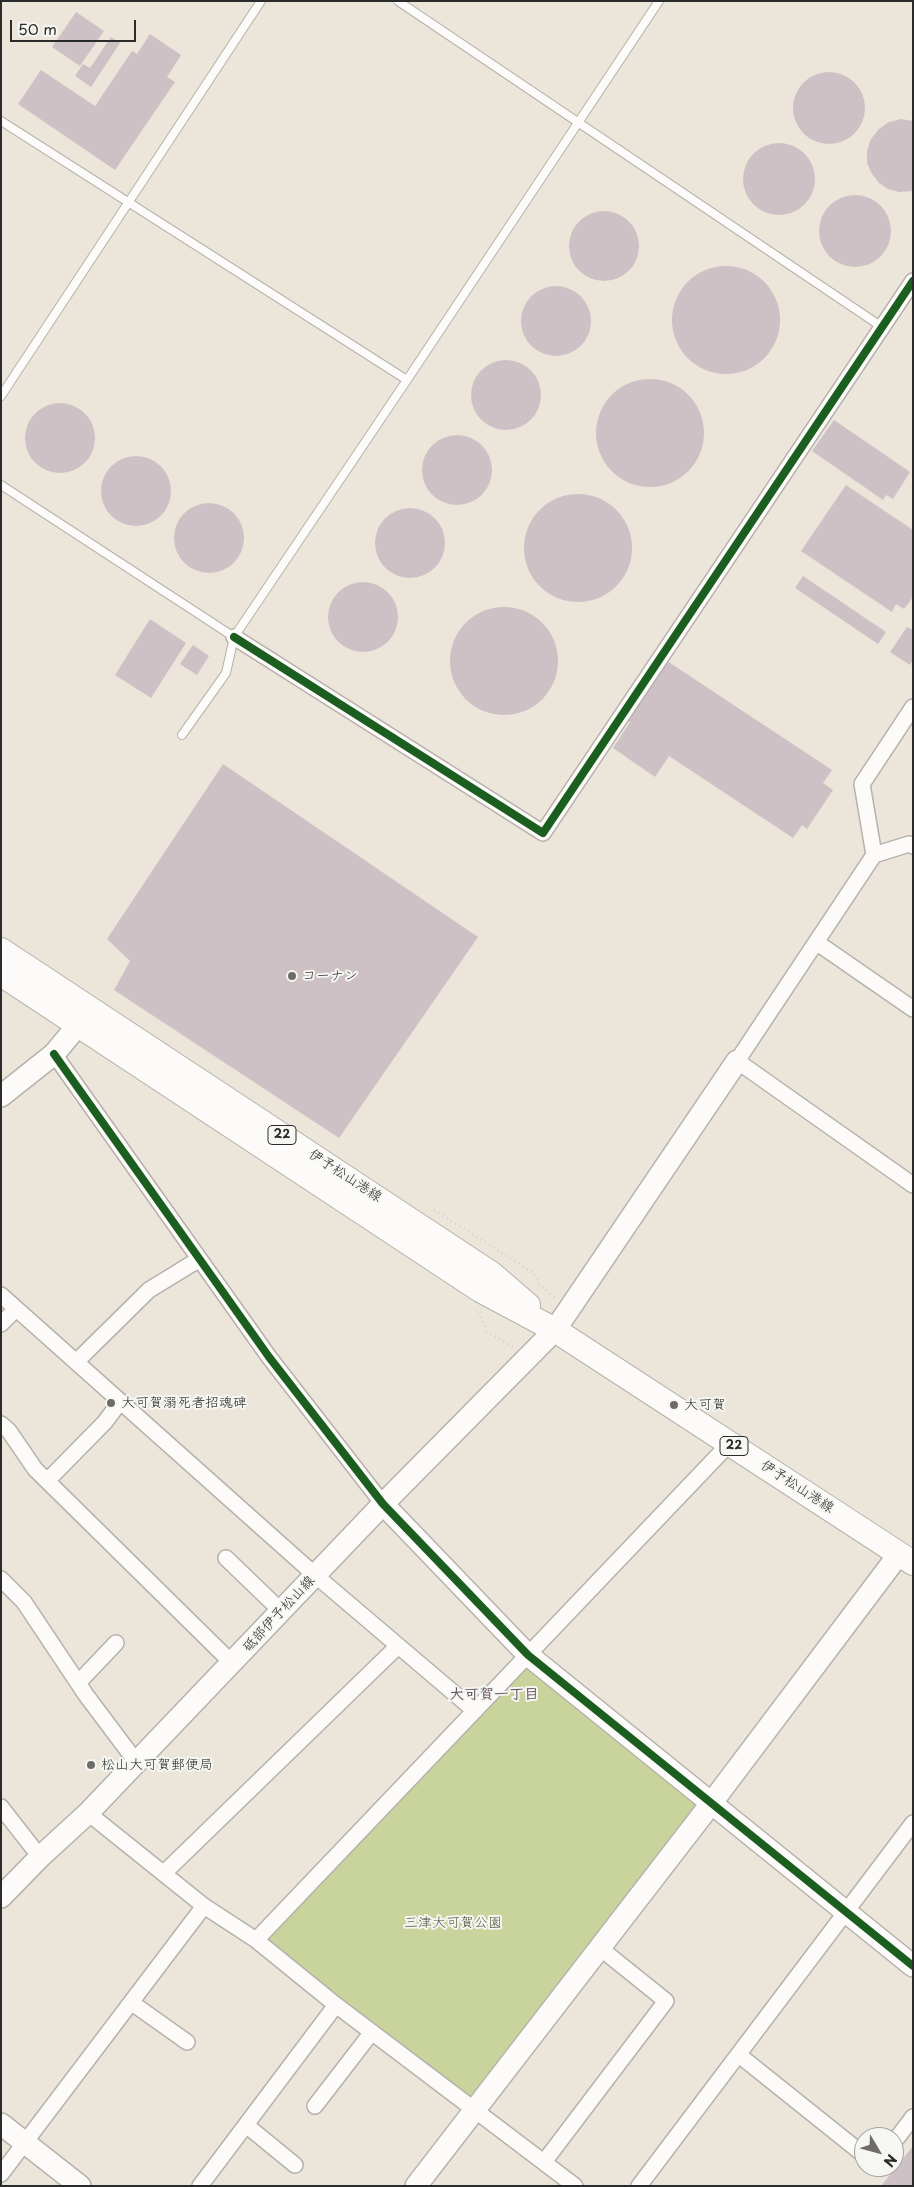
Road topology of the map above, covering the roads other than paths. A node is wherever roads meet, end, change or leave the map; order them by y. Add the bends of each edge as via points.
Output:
1 (261, 1) edge
2 (398, 1) edge
3 (659, 1) edge
4 (1, 121) edge
5 (578, 123) junction
6 (128, 202) junction
7 (913, 281) edge
8 (882, 327) junction
9 (408, 380) junction
10 (1, 396) edge
11 (1, 485) edge
12 (234, 637) junction
13 (913, 707) edge
14 (182, 735) dead end
15 (913, 846) edge
16 (874, 855) junction
17 (816, 942) junction
18 (1, 950) edge
19 (1, 974) edge
20 (913, 1009) edge
21 (79, 1024) junction
22 (54, 1054) junction
23 (737, 1061) junction
24 (1, 1096) edge
25 (913, 1185) edge
26 (200, 1261) junction
27 (1, 1295) edge
28 (16, 1309) junction
29 (1, 1324) edge
30 (555, 1330) junction
31 (76, 1362) junction
32 (120, 1402) junction
33 (1, 1424) edge
34 (730, 1443) junction
35 (47, 1481) junction
36 (383, 1504) junction
37 (226, 1558) dead end
38 (906, 1558) edge
39 (315, 1575) junction
40 (1, 1578) edge
41 (281, 1611) junction
42 (116, 1643) dead end
43 (398, 1646) junction
44 (528, 1656) junction
45 (232, 1663) junction
46 (78, 1683) junction
47 (475, 1711) junction
48 (137, 1763) junction
49 (710, 1805) junction
50 (1, 1807) edge
51 (88, 1813) junction
52 (913, 1823) edge
53 (40, 1857) junction
54 (164, 1873) junction
55 (1, 1896) edge
56 (204, 1906) junction
57 (845, 1913) junction
58 (256, 1940) junction
59 (600, 1948) junction
60 (913, 1966) edge
61 (132, 2002) junction
62 (336, 2006) junction
63 (372, 2032) junction
64 (187, 2042) dead end
65 (739, 2054) junction
66 (315, 2106) dead end
67 (475, 2108) junction
68 (913, 2117) edge
69 (1, 2124) edge
70 (246, 2124) junction
71 (904, 2129) edge
72 (25, 2142) junction
73 (854, 2147) edge
74 (544, 2162) junction
75 (295, 2164) dead end
76 (1, 2174) edge
77 (80, 2186) edge
78 (200, 2186) edge
79 (416, 2186) edge
80 (575, 2186) edge
81 (639, 2186) edge

1 - 6 lane
2 - 5 lane
3 - 5 lane
4 - 6 lane
5 - 8 lane
5 - 9 lane
6 - 9 lane
6 - 10 lane
7 - 8 street
8 - 12 street via 543,833
9 - 12 lane
11 - 12 lane
12 - 14 lane via 226,673
13 - 16 street via 862,784
15 - 16 street via 909,844
16 - 17 street
17 - 20 street
17 - 23 street
18 - 30 main road, 伊予松山港線 / 22 via 492,1274
19 - 21 main road, 伊予松山港線 / 22
21 - 22 street
21 - 30 main road, 伊予松山港線 / 22 via 480,1290
22 - 24 street
22 - 26 street
23 - 25 street
23 - 30 street, 砥部伊予松山線
26 - 31 street via 149,1290
26 - 36 street via 269,1357
27 - 28 street
28 - 29 street
28 - 31 street
30 - 34 main road, 伊予松山港線 / 22
30 - 36 street, 砥部伊予松山線
31 - 32 street
32 - 35 street via 105,1422
32 - 39 street
33 - 35 street
34 - 38 main road, 伊予松山港線 / 22
34 - 44 street
35 - 45 street
36 - 39 street, 砥部伊予松山線
36 - 44 street
37 - 41 street
38 - 49 street
39 - 41 street, 砥部伊予松山線
39 - 43 street
40 - 46 street via 24,1602
41 - 45 street, 砥部伊予松山線
42 - 46 street
43 - 47 street
43 - 54 street
44 - 47 street
44 - 49 street
45 - 48 street, 砥部伊予松山線
46 - 48 street
47 - 58 street
48 - 51 street, 砥部伊予松山線
49 - 57 street
49 - 59 street
50 - 53 street
51 - 53 street, 砥部伊予松山線
51 - 54 street
52 - 57 street
53 - 55 street, 砥部伊予松山線
54 - 56 street
56 - 58 street
56 - 61 street
57 - 60 street
57 - 65 street
58 - 62 street
59 - 67 street
59 - 74 street via 666,2000
61 - 64 street
61 - 72 street
62 - 63 street
62 - 70 street
63 - 66 street
63 - 67 street
65 - 73 street
65 - 81 street
67 - 74 street
67 - 79 street
68 - 71 street
69 - 72 street
70 - 75 street
70 - 78 street
72 - 76 street
72 - 77 street
74 - 80 street

